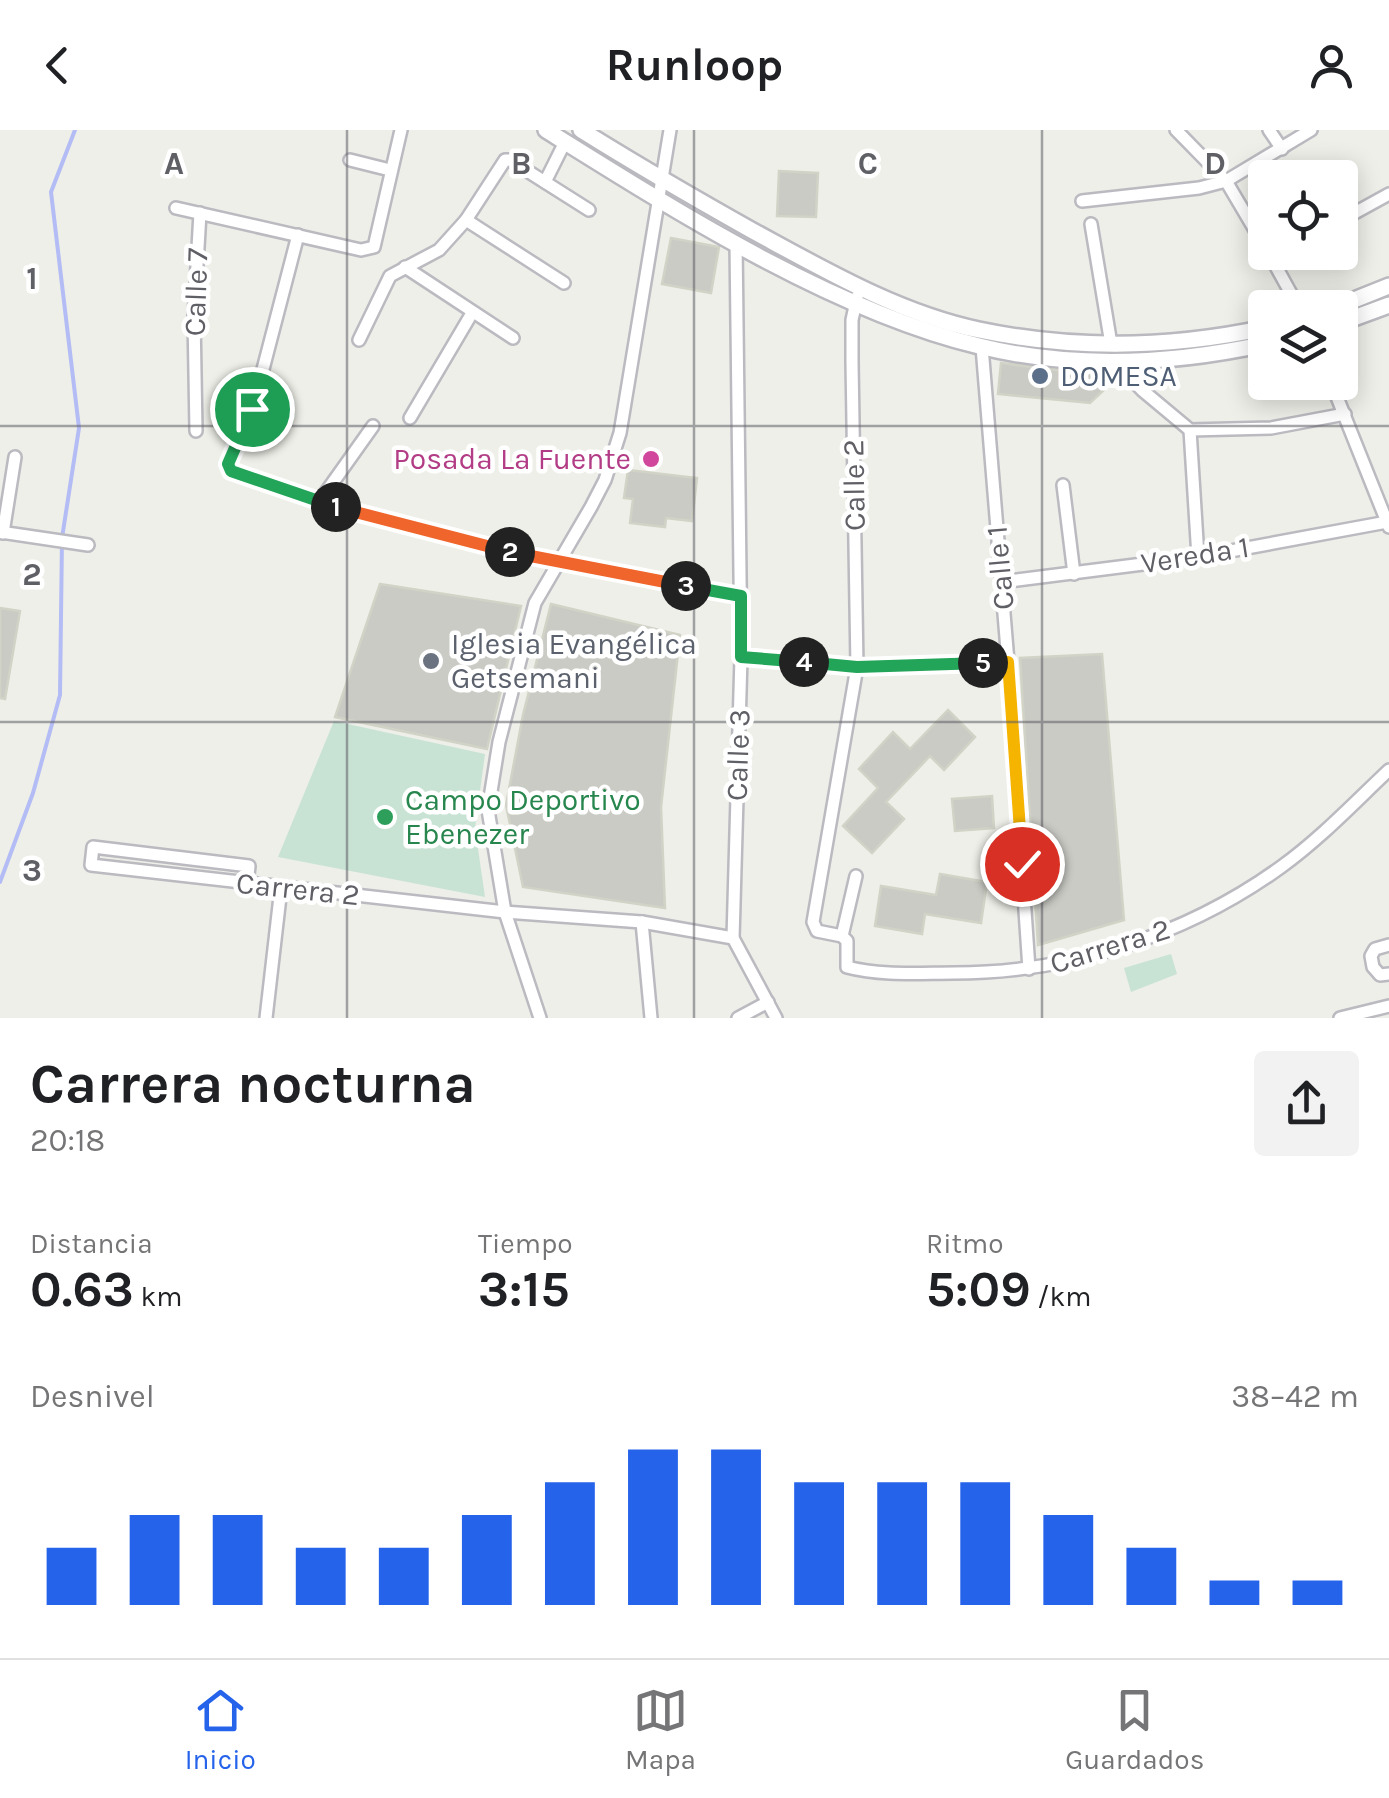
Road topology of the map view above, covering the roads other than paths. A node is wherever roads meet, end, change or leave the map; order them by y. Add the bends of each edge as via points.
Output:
1 (401, 130) edge
2 (546, 130) edge
3 (581, 130) edge
4 (670, 130) edge
5 (1176, 130) edge
6 (1269, 130) edge
7 (1311, 130) edge
8 (565, 142) junction
9 (1282, 149) junction
10 (350, 160) dead end
11 (390, 170) junction
12 (664, 180) junction
13 (1226, 181) junction
14 (544, 182) junction
15 (1389, 194) edge
16 (660, 198) junction
17 (1082, 201) dead end
18 (176, 208) dead end
19 (590, 210) dead end
20 (1358, 211) edge
21 (200, 213) junction
22 (1248, 219) edge
23 (466, 220) junction
24 (1091, 224) dead end
25 (298, 235) junction
26 (736, 242) junction
27 (406, 267) junction
28 (564, 284) dead end
29 (1389, 286) edge
30 (861, 287) junction
31 (1358, 298) edge
32 (855, 303) junction
33 (1389, 304) edge
34 (472, 313) junction
35 (1358, 317) edge
36 (1248, 331) edge
37 (514, 338) dead end
38 (359, 340) dead end
39 (1111, 344) junction
40 (982, 347) junction
41 (1248, 347) edge
42 (1115, 362) junction
43 (1339, 400) edge
44 (1345, 414) junction
45 (410, 418) dead end
46 (374, 426) dead end
47 (1190, 430) junction
48 (196, 431) dead end
49 (15, 457) dead end
50 (1063, 484) dead end
51 (319, 502) junction
52 (1388, 525) edge
53 (2, 532) edge
54 (88, 544) dead end
55 (1198, 556) junction
56 (556, 562) junction
57 (1074, 574) junction
58 (1001, 582) junction
59 (741, 596) junction
60 (741, 657) junction
61 (1008, 662) junction
62 (857, 667) junction
63 (1389, 770) edge
64 (91, 866) dead end
65 (856, 876) dead end
66 (281, 888) junction
67 (505, 912) junction
68 (642, 922) junction
69 (842, 936) junction
70 (733, 938) junction
71 (1389, 944) edge
72 (1029, 969) junction
73 (1389, 974) edge
74 (768, 1002) junction
75 (1389, 1006) edge
76 (266, 1018) edge
77 (540, 1018) edge
78 (651, 1018) edge
79 (738, 1018) edge
80 (776, 1018) edge
81 (1340, 1018) edge

1 - 11 street
2 - 8 street
3 - 12 street
4 - 12 street
5 - 13 street
6 - 9 street
7 - 9 street
8 - 14 street
8 - 16 street
9 - 13 street
10 - 11 street
11 - 25 street via 374,247
12 - 16 street
12 - 30 street
13 - 17 street
13 - 22 street
14 - 19 street
14 - 23 street via 505,160
15 - 20 street
16 - 26 street
16 - 56 street via 620,433 598,493
18 - 21 street
21 - 25 street
21 - 48 street, Calle 7
23 - 27 street via 432,256
23 - 28 street
24 - 39 street
25 - 51 street via 256,396 228,464 235,474
26 - 32 street
26 - 59 street, Calle 3
27 - 34 street
27 - 38 street via 390,276
29 - 31 street
30 - 32 street, Calle 2
30 - 39 street via 979,330
32 - 40 street
32 - 62 street, Calle 2
33 - 35 street
34 - 37 street
34 - 45 street
36 - 39 street
40 - 42 street
40 - 58 street, Calle 1
41 - 42 street
42 - 47 street
43 - 44 street
44 - 47 street via 1271,428
44 - 52 street
46 - 51 street
47 - 55 street
49 - 53 street
50 - 57 street
51 - 56 street
52 - 55 street, Vereda 1
53 - 54 street
55 - 57 street, Vereda 1
56 - 59 street
56 - 67 street via 531,615 488,810
57 - 58 street, Vereda 1
58 - 61 street, Calle 1
59 - 60 street, Calle 3
60 - 62 street
60 - 70 street, Calle 3
61 - 62 street
61 - 72 street, Calle 1
62 - 69 street, Calle 2 via 812,922 817,931
63 - 72 street, Carrera 2 via 1283,865 1203,915 1150,938
64 - 66 street, Carrera 2 via 93,848 249,866 247,884
65 - 69 street
66 - 67 street, Carrera 2
66 - 76 street
67 - 68 street, Carrera 2
67 - 77 street
68 - 70 street, Carrera 2
68 - 78 street
69 - 72 street, Carrera 2 via 848,968 861,971
70 - 74 street
71 - 73 street via 1371,956 1380,975
74 - 79 street
74 - 80 street
75 - 81 street

